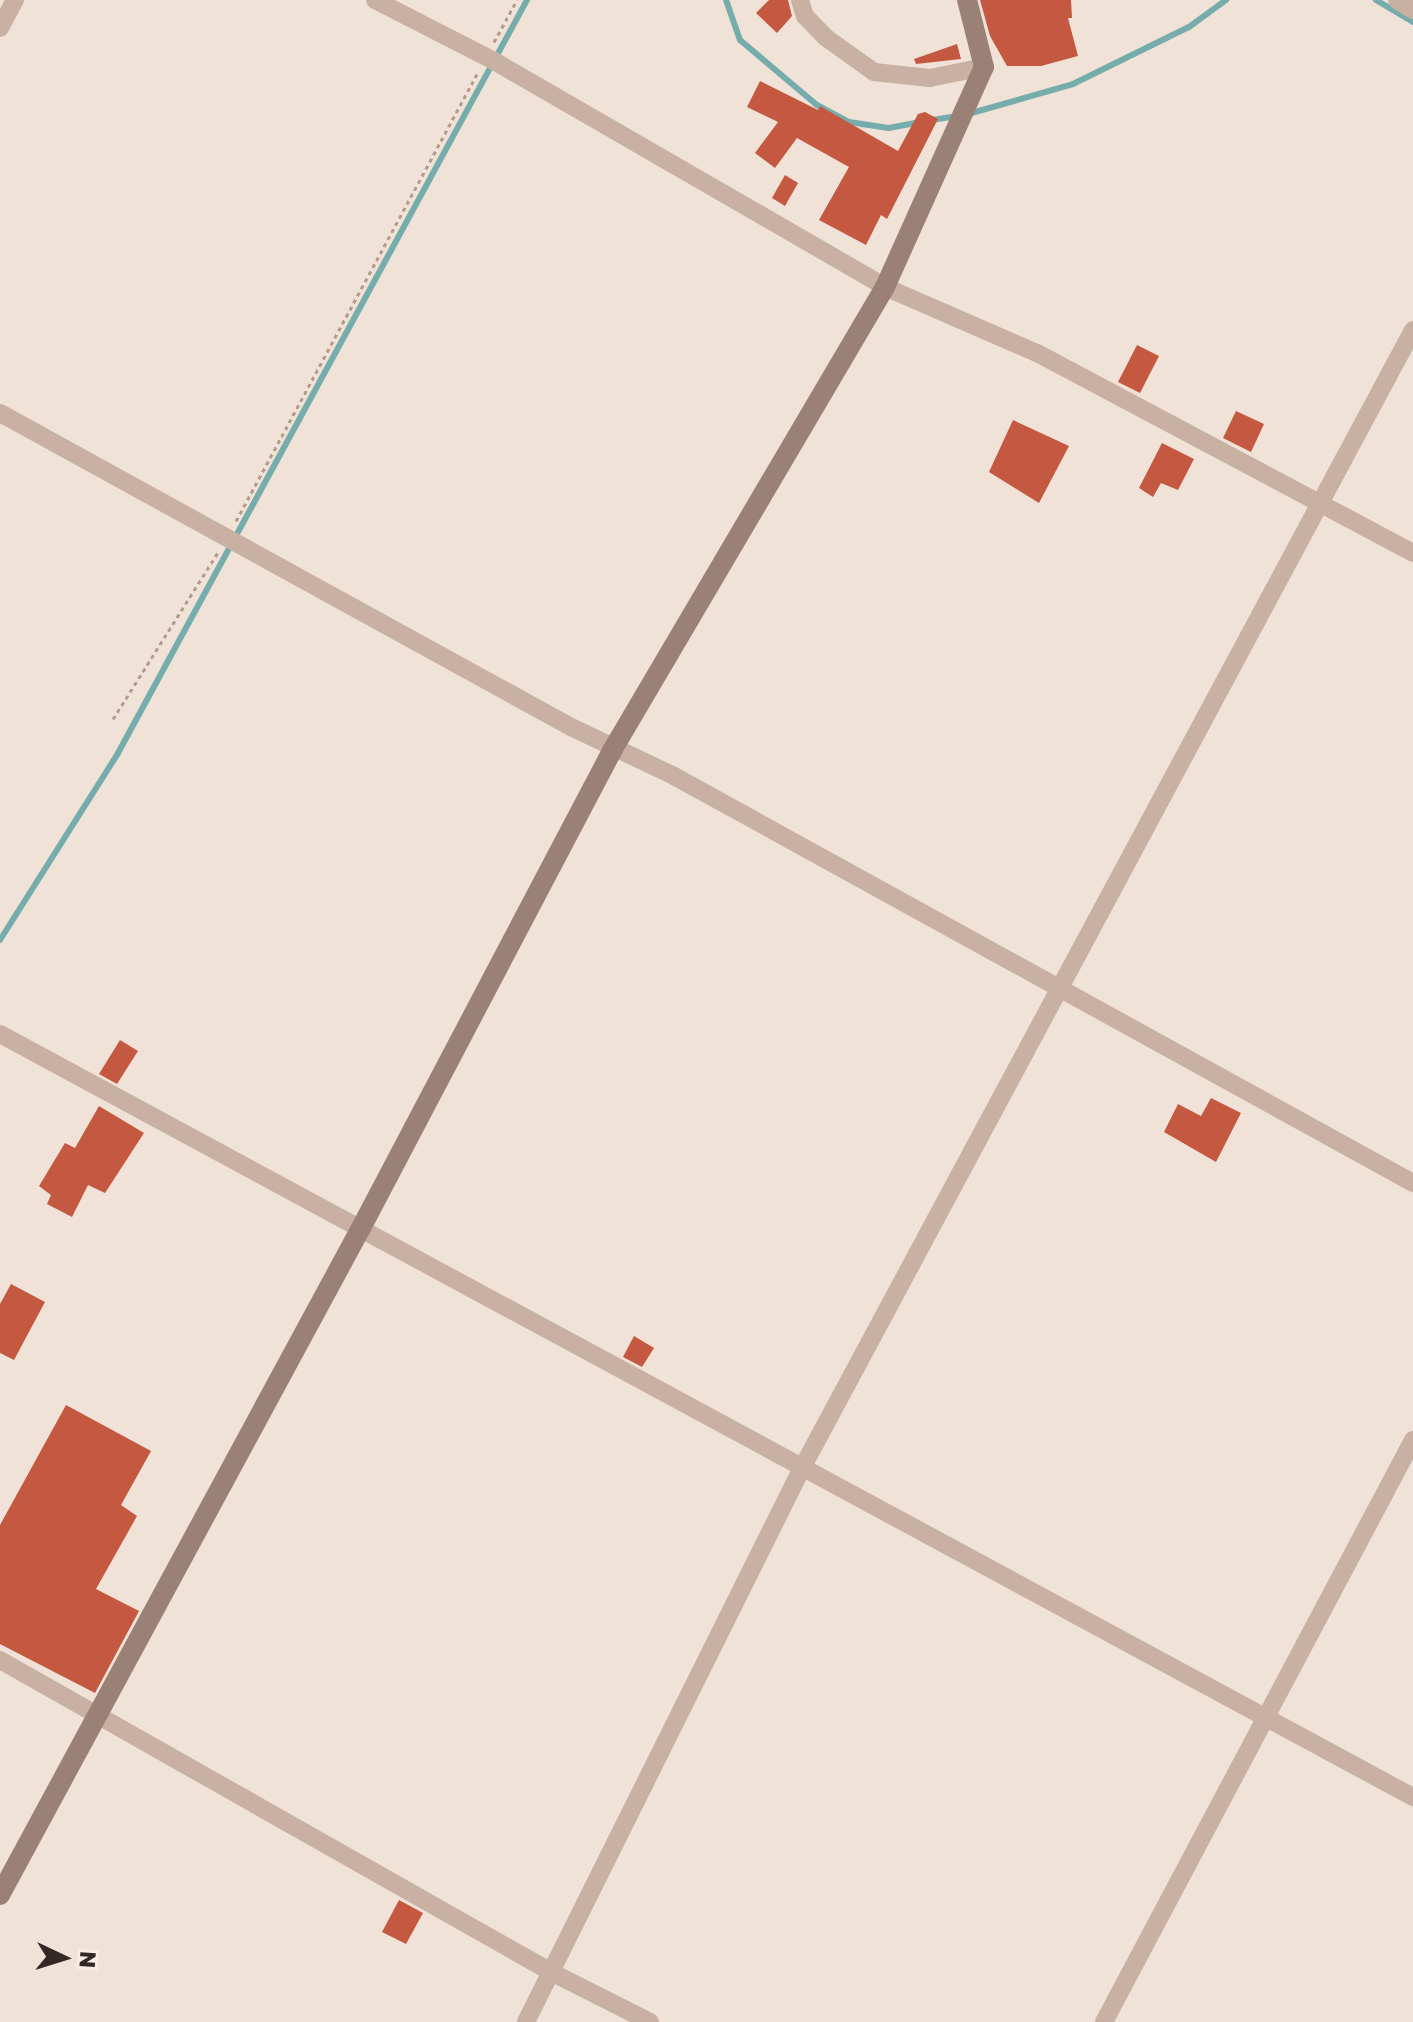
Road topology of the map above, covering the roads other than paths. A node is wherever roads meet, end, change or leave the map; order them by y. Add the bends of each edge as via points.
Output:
1 (15, 0) edge
2 (375, 0) edge
3 (800, 0) edge
4 (967, 0) edge
5 (1397, 0) edge
6 (1413, 10) edge
7 (0, 28) edge
8 (978, 85) junction
9 (885, 287) junction
10 (1413, 330) edge
11 (0, 413) edge
12 (1321, 502) junction
13 (1413, 553) edge
14 (613, 749) junction
15 (1062, 987) junction
16 (0, 1034) edge
17 (1413, 1183) edge
18 (361, 1228) junction
19 (1413, 1440) edge
20 (801, 1470) junction
21 (0, 1660) edge
22 (99, 1711) junction
23 (1267, 1717) junction
24 (1413, 1797) edge
25 (0, 1895) edge
26 (551, 1972) junction
27 (526, 2022) edge
28 (650, 2022) edge
29 (1104, 2022) edge

1 - 7 street
2 - 9 street
3 - 8 street via 805,16 825,37 874,72
4 - 8 street
5 - 6 street
8 - 9 street
9 - 12 street via 1039,354
9 - 14 street
10 - 12 street
11 - 14 street via 225,541 236,541
12 - 13 street
12 - 15 street
14 - 15 street via 674,776
14 - 18 street
15 - 17 street
15 - 20 street
16 - 18 street
18 - 20 street
18 - 22 street
19 - 23 street
20 - 23 street
20 - 26 street
21 - 22 street
22 - 25 street
22 - 26 street
23 - 24 street
23 - 29 street
26 - 27 street
26 - 28 street

